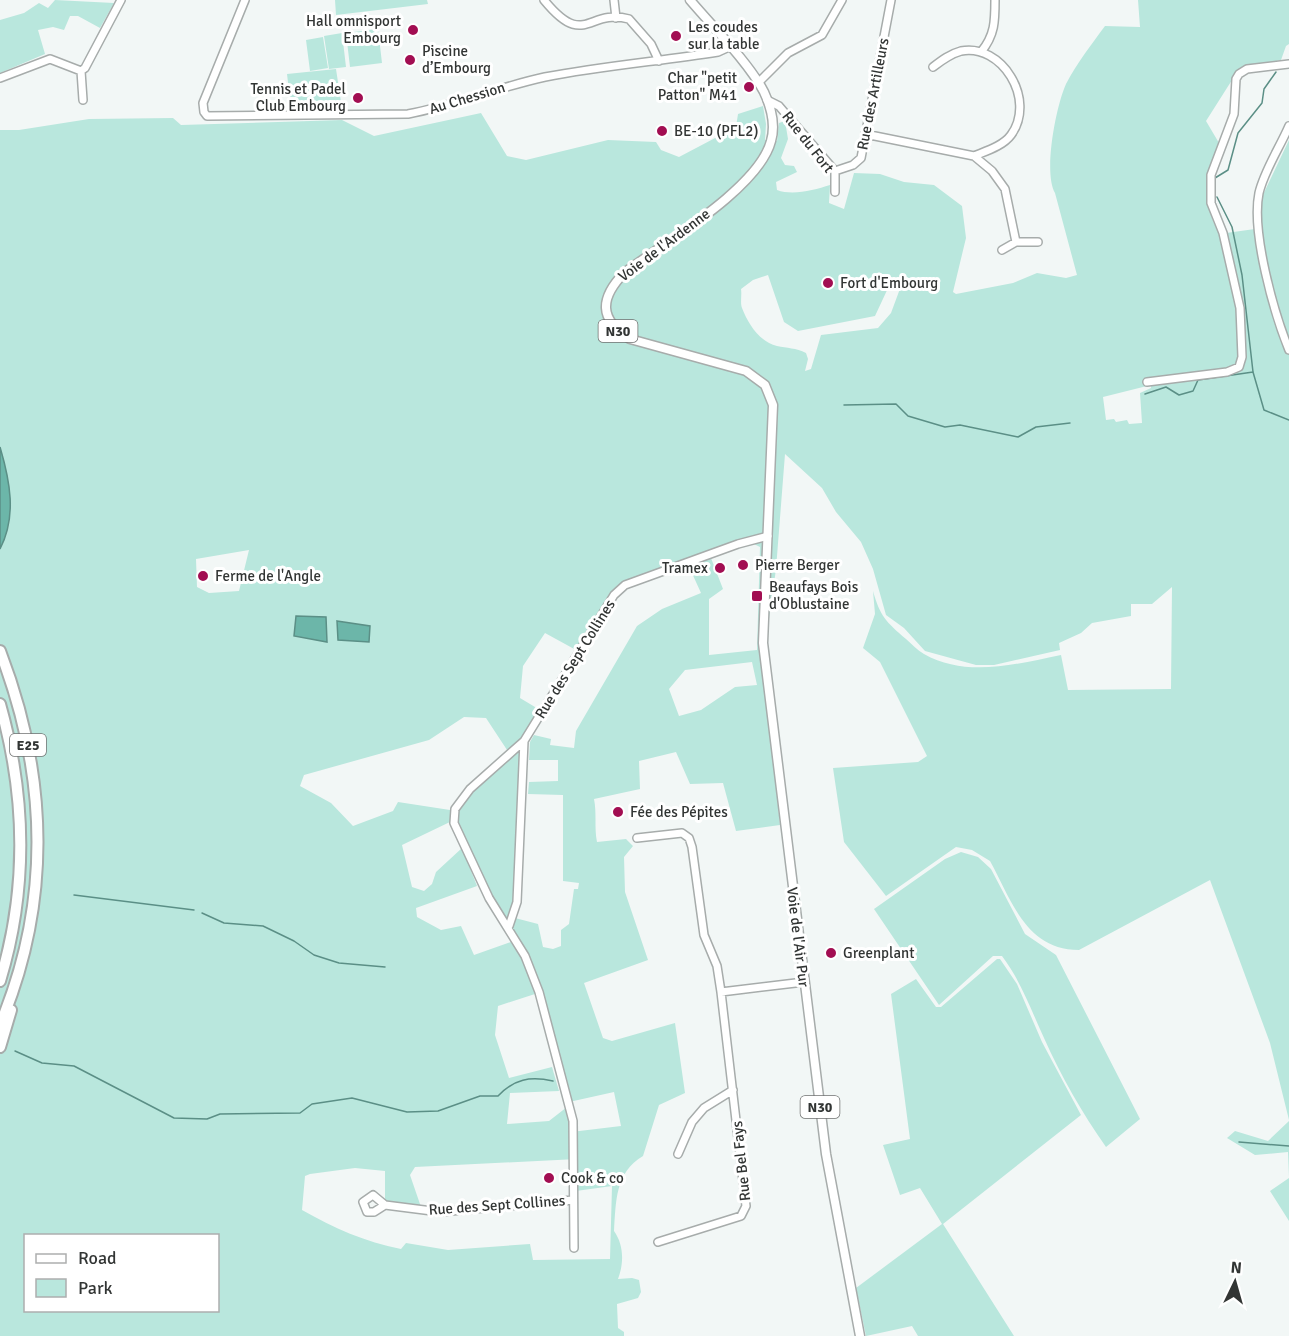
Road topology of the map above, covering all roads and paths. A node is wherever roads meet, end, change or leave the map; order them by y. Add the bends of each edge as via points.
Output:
1 (121, 0) edge
2 (245, 0) edge
3 (544, 0) edge
4 (614, 0) edge
5 (690, 0) edge
6 (842, 0) edge
7 (891, 0) edge
8 (995, 0) edge
9 (616, 18) junction
10 (729, 47) junction
11 (981, 52) junction
12 (659, 61) junction
13 (1289, 64) edge
14 (933, 67) dead end
15 (81, 71) junction
16 (0, 78) edge
17 (758, 83) junction
18 (83, 100) dead end
19 (767, 100) junction
20 (1289, 126) edge
21 (865, 134) junction
22 (975, 156) junction
23 (835, 171) junction
24 (835, 192) dead end
25 (1016, 242) junction
26 (1038, 243) dead end
27 (1002, 250) dead end
28 (1289, 350) edge
29 (1147, 382) dead end
30 (768, 536) junction
31 (0, 651) edge
32 (0, 704) edge
33 (524, 741) junction
34 (637, 838) dead end
35 (509, 926) junction
36 (0, 981) edge
37 (804, 982) junction
38 (13, 992) junction
39 (721, 992) junction
40 (0, 1024) edge
41 (0, 1047) edge
42 (733, 1090) junction
43 (678, 1154) dead end
44 (573, 1200) junction
45 (384, 1205) dead end
46 (658, 1242) dead end
47 (574, 1248) dead end
48 (860, 1336) edge

1 - 15 street
2 - 12 street, Au Chession via 204,98 204,112 214,117 408,114 548,77
3 - 9 street via 567,24 581,26
4 - 9 street
5 - 10 main road, Voie de l'Ardenne / N30
6 - 17 street via 822,35 788,53
7 - 21 street, Rue des Artilleurs
8 - 11 street via 995,29
9 - 12 street via 629,19 651,44
10 - 12 street, Au Chession
10 - 17 main road, Voie de l'Ardenne / N30
11 - 14 street via 949,55
11 - 22 street via 1015,82 1021,100 1019,120 1010,137
13 - 29 street via 1247,69 1239,74 1234,114 1211,175 1211,203 1223,233 1240,308 1239,367 1227,372
15 - 16 street via 50,59
15 - 18 street
17 - 19 main road, Voie de l'Ardenne / N30
19 - 23 street, Rue du Fort via 779,106
19 - 30 main road, Voie de l'Ardenne / N30 via 773,131 759,166 731,194 624,273 608,292 605,304 610,323 630,339 746,371 758,377 769,390 774,417
20 - 28 street via 1259,192 1256,222 1278,323
21 - 22 street
21 - 23 street, Rue des Artilleurs via 861,158
22 - 25 street via 1005,189
23 - 24 street, Rue du Fort
25 - 26 street
25 - 27 street
30 - 33 street, Rue des Sept Collines via 618,590
30 - 37 main road, Voie de l'Air Pur / N30 via 763,643
31 - 38 highway, E25 via 25,730 34,781 38,842 36,901
32 - 36 highway, E25 via 18,785 22,840 18,900
33 - 35 street, Rue des Sept Collines via 517,902
33 - 35 street, Rue des Sept Collines via 470,789 453,814 489,898
34 - 39 street, Rue Bel Fays via 682,833 689,838 704,934 717,966
35 - 44 street, Rue des Sept Collines via 533,972 573,1121
37 - 39 street
37 - 48 main road, Voie de l'Air Pur / N30 via 826,1154
38 - 40 highway, E25
38 - 41 highway via 9,1024
39 - 42 street, Rue Bel Fays
42 - 43 street via 704,1108 692,1122
42 - 46 street, Rue Bel Fays via 744,1213
44 - 45 street, Rue des Sept Collines via 440,1212
44 - 47 street, Rue des Sept Collines

